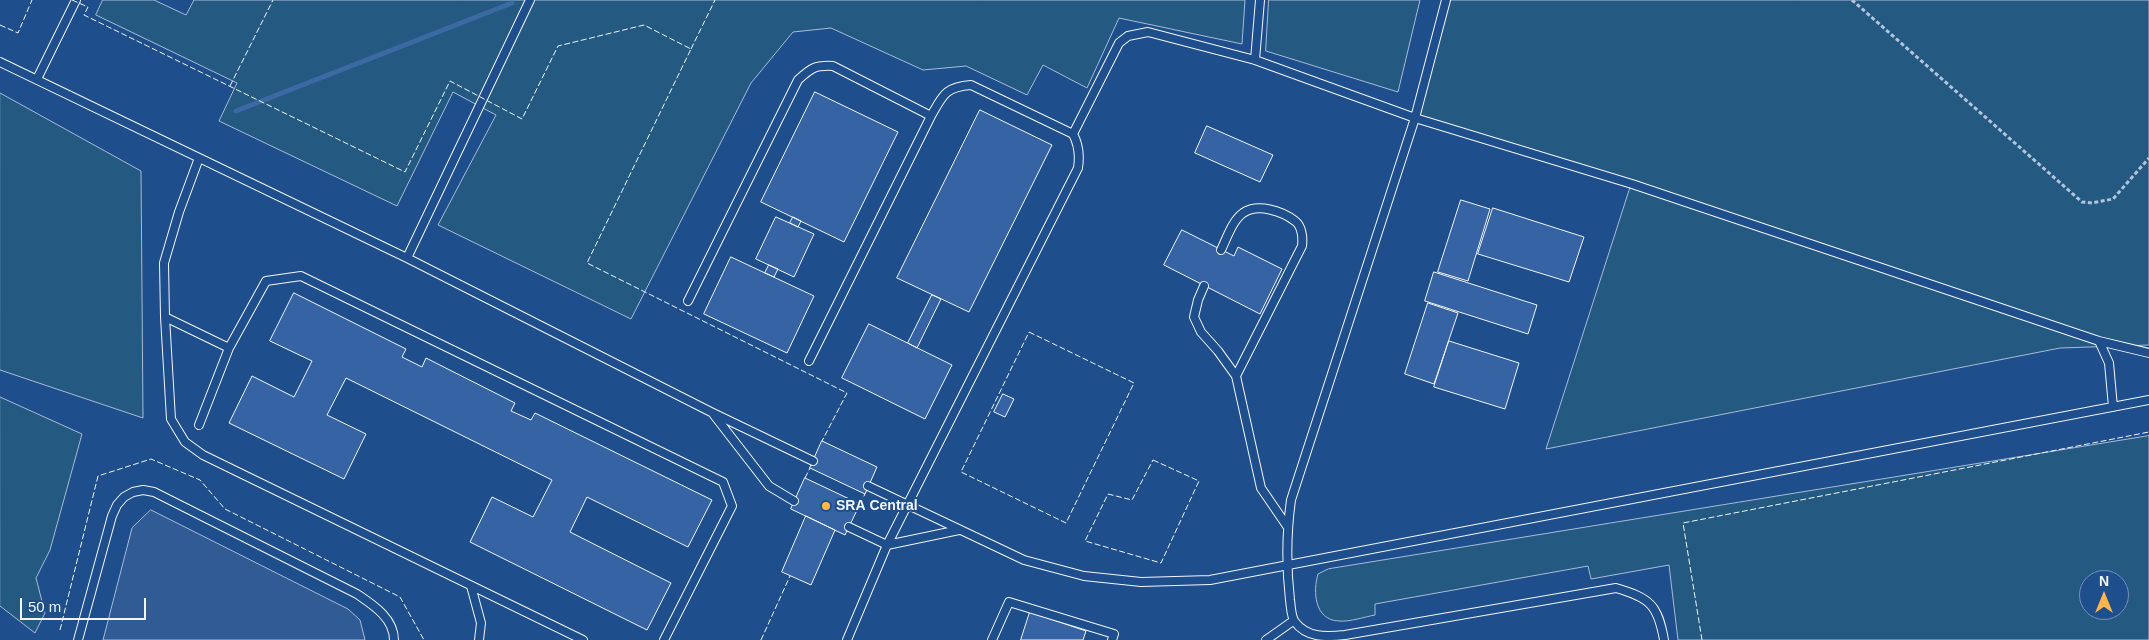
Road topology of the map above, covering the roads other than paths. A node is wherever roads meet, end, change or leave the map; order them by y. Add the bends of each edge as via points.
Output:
1 (76, 0) edge
2 (530, 0) edge
3 (1260, 0) edge
4 (1446, 0) edge
5 (1255, 60) junction
6 (0, 62) edge
7 (37, 80) junction
8 (931, 116) junction
9 (1415, 118) junction
10 (1073, 134) junction
11 (199, 158) junction
12 (1221, 250) dead end
13 (407, 258) junction
14 (1204, 286) dead end
15 (688, 301) dead end
16 (165, 317) junction
17 (2099, 342) junction
18 (229, 348) junction
19 (2149, 353) edge
20 (809, 361) dead end
21 (1236, 376) junction
22 (2149, 400) edge
23 (2113, 406) junction
24 (713, 413) junction
25 (199, 425) dead end
26 (814, 461) dead end
27 (868, 486) dead end
28 (794, 502) dead end
29 (908, 505) junction
30 (1287, 526) junction
31 (849, 527) dead end
32 (959, 530) junction
33 (887, 545) junction
34 (1286, 564) junction
35 (471, 586) junction
36 (1293, 621) junction
37 (78, 640) edge
38 (394, 640) edge
39 (479, 640) edge
40 (583, 640) edge
41 (664, 640) edge
42 (847, 640) edge
43 (992, 640) edge
44 (1112, 640) edge
45 (1266, 640) edge
46 (1664, 640) edge

1 - 7 lane
2 - 13 lane
3 - 5 lane
4 - 9 lane
5 - 9 lane
5 - 10 lane via 1148,32 1128,36 1119,43
6 - 7 lane
7 - 11 lane
8 - 10 lane via 944,93 956,86 971,85
8 - 15 lane via 833,66 819,65 808,70 798,80
8 - 20 lane
9 - 17 lane via 1632,184
9 - 30 lane via 1291,500
10 - 29 lane via 1078,142 1078,168
11 - 13 lane
11 - 16 lane via 164,263
12 - 21 lane via 1235,220 1252,208 1265,207 1296,221 1303,238 1302,246
13 - 24 lane
14 - 21 lane via 1194,317 1201,332
16 - 18 lane
16 - 35 lane via 171,420 185,442 203,455
17 - 19 lane
17 - 23 lane via 2109,363
18 - 25 lane
18 - 41 lane via 266,281 300,276 723,482 732,506
21 - 30 lane via 1261,488
22 - 23 lane
23 - 34 lane
24 - 26 lane
24 - 28 lane via 769,486
27 - 29 lane
29 - 32 lane
29 - 33 lane
30 - 34 lane
31 - 33 lane
32 - 33 lane
32 - 34 lane via 1024,560 1084,576 1141,582 1210,580
33 - 42 lane
34 - 36 lane
35 - 39 lane via 481,623
35 - 40 lane
36 - 45 lane
36 - 46 lane via 1315,636 1345,635 1616,588 1651,604 1659,615
37 - 38 lane via 112,516 124,497 143,490 154,492 357,594 374,605 390,624
43 - 44 lane via 1009,602 1114,634

